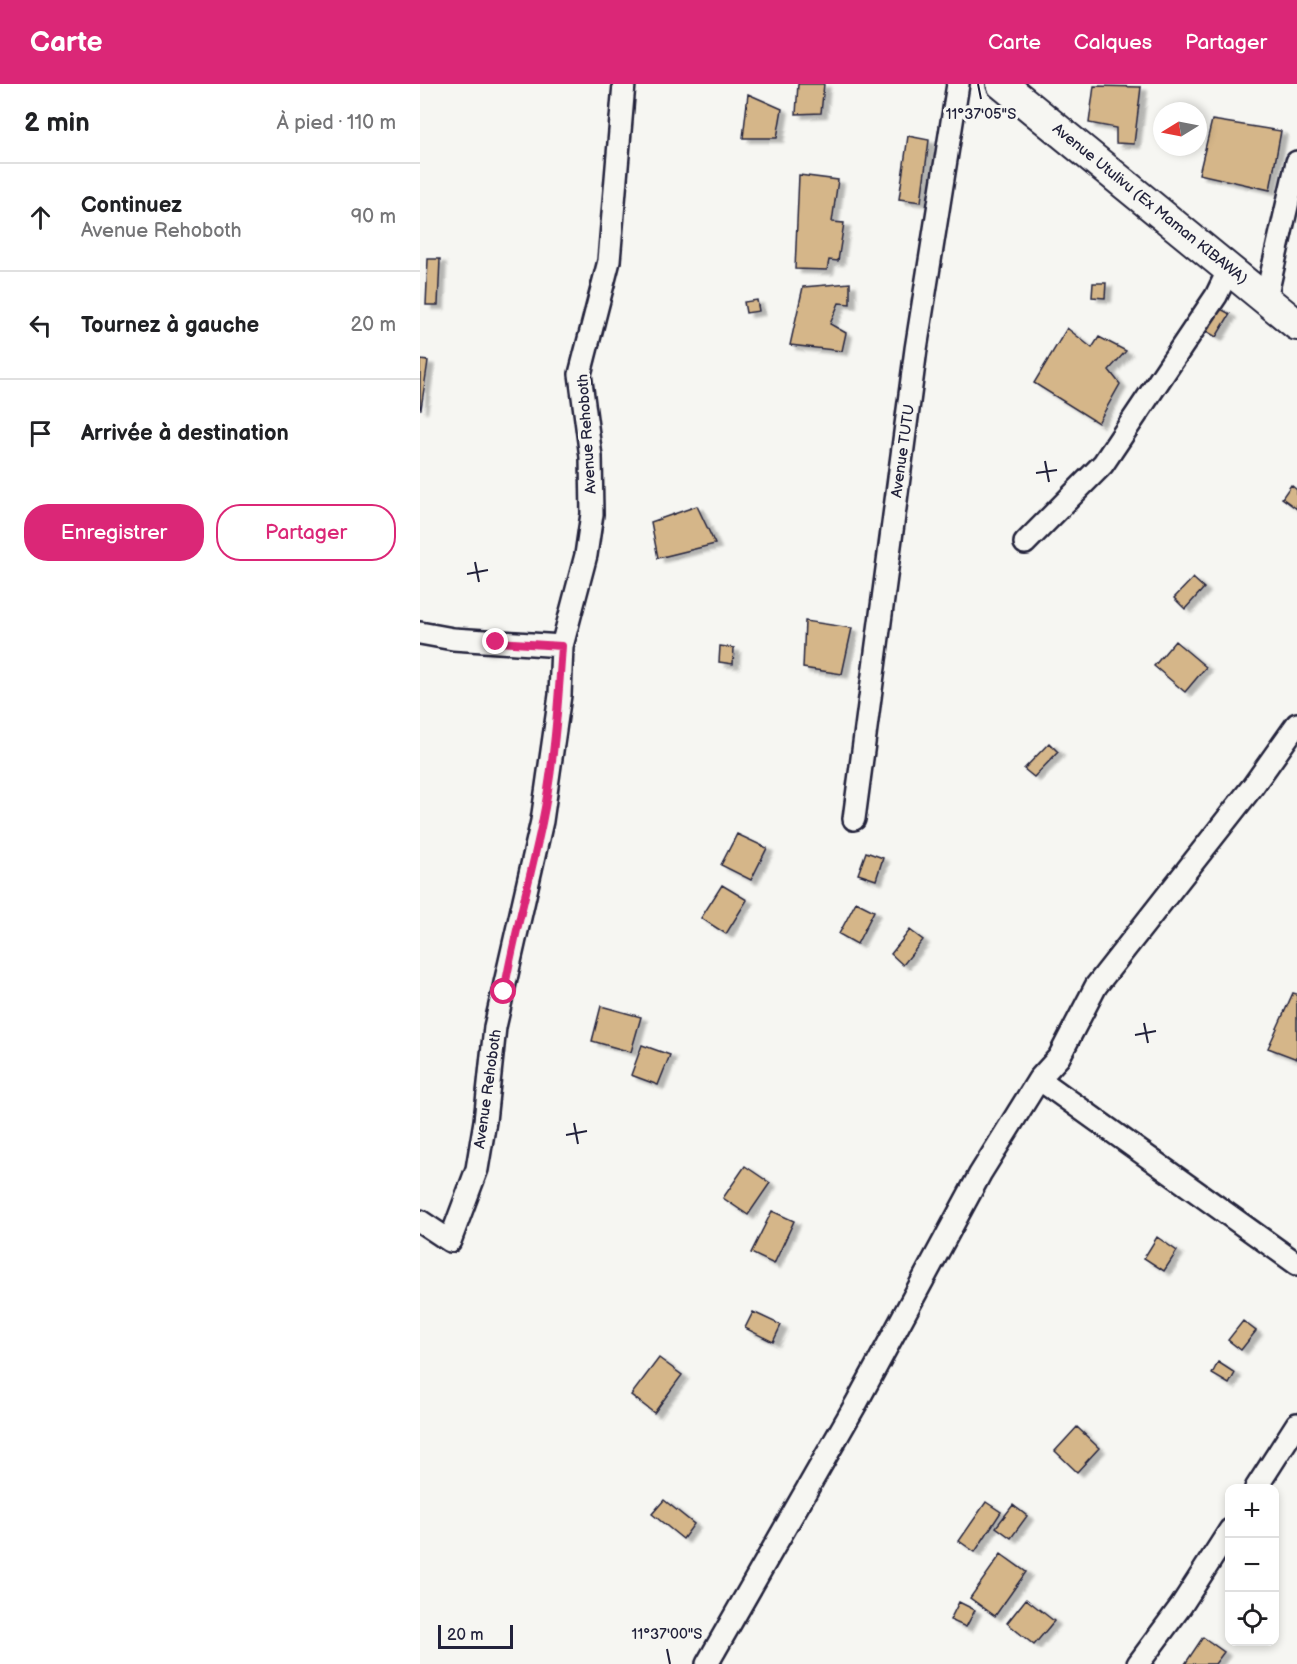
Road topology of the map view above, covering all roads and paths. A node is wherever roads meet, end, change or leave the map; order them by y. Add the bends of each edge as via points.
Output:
1 (624, 84) edge
2 (958, 84) edge
3 (1002, 84) edge
4 (1297, 162) edge
5 (1229, 269) junction
6 (1266, 298) junction
7 (1297, 325) edge
8 (1025, 543) dead end
9 (420, 633) edge
10 (562, 646) junction
11 (1297, 723) edge
12 (854, 819) dead end
13 (1039, 1079) junction
14 (420, 1221) edge
15 (1297, 1264) edge
16 (1297, 1424) edge
17 (1259, 1484) edge
18 (1225, 1538) edge
19 (707, 1664) edge
20 (1138, 1664) edge

1 - 10 street, Avenue Rehoboth via 609,261 580,374 591,457 592,514 586,555
2 - 12 street, Avenue TUTU via 916,349
3 - 5 street, Avenue Utulivu (Ex Maman KIBAWA)
4 - 6 street
5 - 6 street, Avenue Utulivu (Ex Maman KIBAWA)
5 - 8 street via 1216,296 1103,464
6 - 7 street, Avenue Utulivu (Ex Maman KIBAWA)
9 - 10 street
10 - 14 street, Avenue Rehoboth via 560,695 542,821 495,1027 477,1169 450,1241
11 - 13 street via 1253,786 1096,986 1059,1057
13 - 15 street
13 - 19 street via 980,1174 857,1402
16 - 17 street
18 - 20 street

